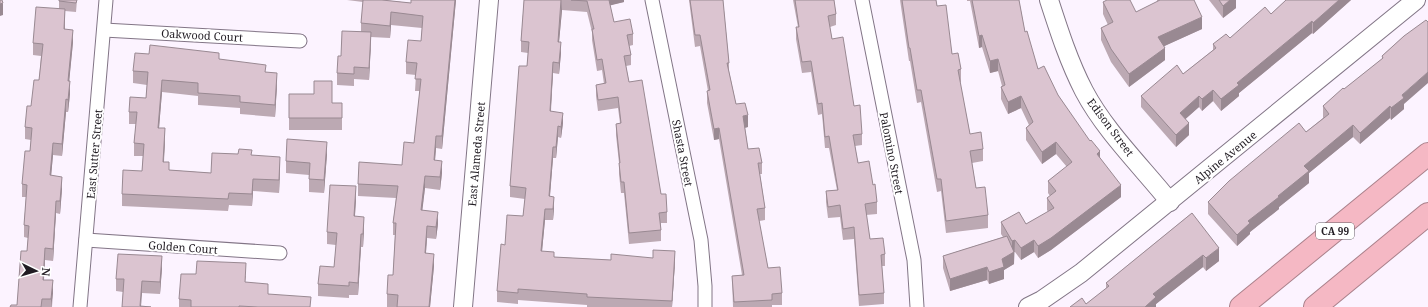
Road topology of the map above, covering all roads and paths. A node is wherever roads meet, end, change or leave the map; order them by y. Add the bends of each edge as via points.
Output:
1 (106, 0) edge
2 (488, 0) edge
3 (652, 0) edge
4 (862, 0) edge
5 (1049, 0) edge
6 (1416, 0) edge
7 (104, 30) junction
8 (300, 41) dead end
9 (1428, 154) edge
10 (1170, 202) junction
11 (1428, 214) edge
12 (86, 240) junction
13 (280, 253) dead end
14 (80, 307) edge
15 (462, 307) edge
16 (705, 307) edge
17 (916, 307) edge
18 (1028, 307) edge
19 (1241, 307) edge
20 (1315, 307) edge

1 - 7 street, East Sutter Street
2 - 15 street, East Alameda Street
3 - 16 street, Shasta Street via 701,240
4 - 17 street, Palomino Street via 914,260
5 - 10 street, Edison Street via 1064,47 1084,92 1106,125
6 - 10 street, Alpine Avenue
7 - 8 street, Oakwood Court
7 - 12 street, East Sutter Street
9 - 19 highway, CA 99
10 - 18 street, Alpine Avenue via 1081,273
11 - 20 highway
12 - 13 street, Golden Court
12 - 14 street, East Sutter Street

